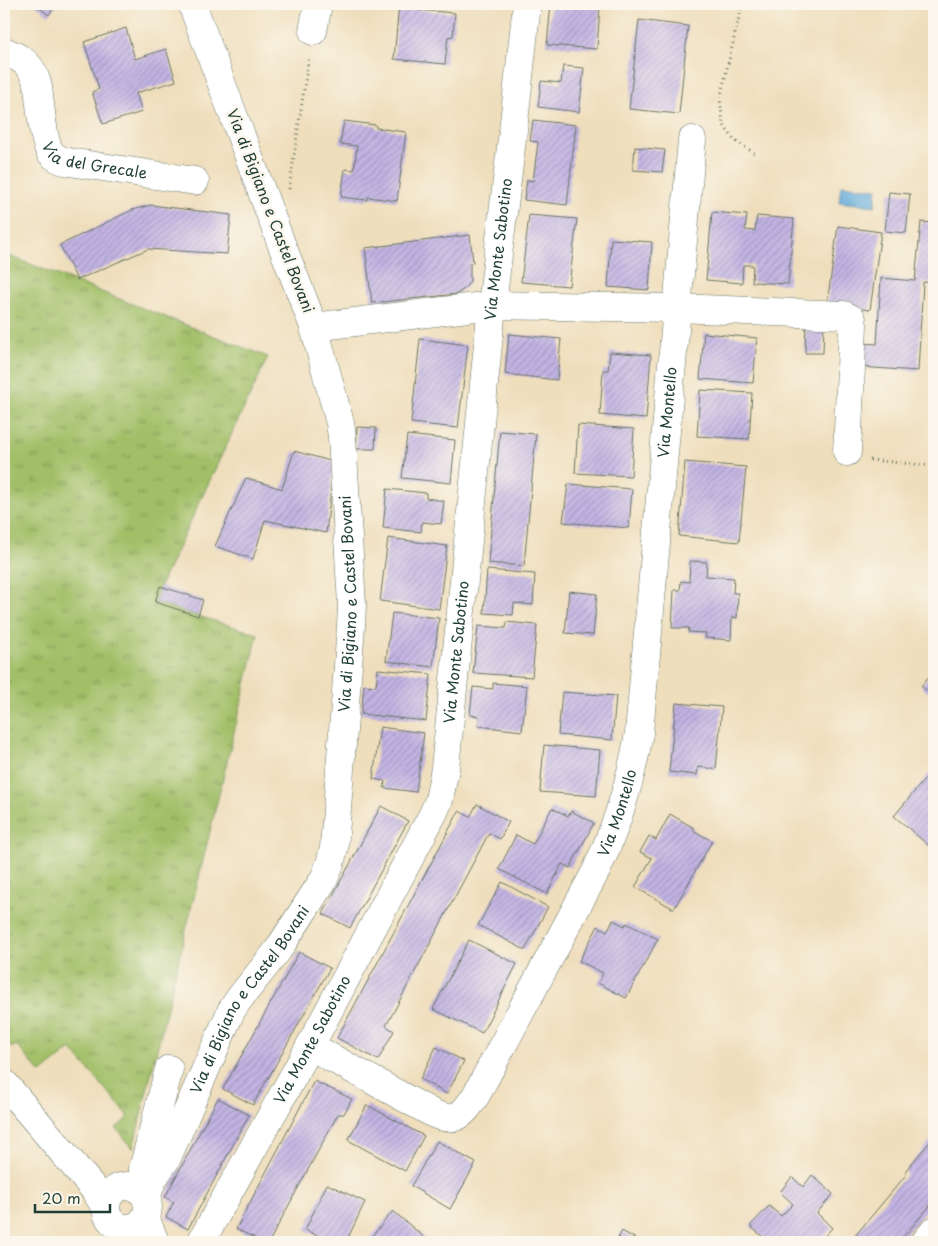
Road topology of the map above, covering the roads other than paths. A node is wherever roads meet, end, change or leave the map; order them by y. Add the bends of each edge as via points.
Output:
1 (192, 4) edge
2 (318, 4) edge
3 (527, 4) edge
4 (313, 31) road end
5 (4, 51) edge
6 (692, 140) dead end
7 (195, 180) dead end
8 (492, 306) junction
9 (678, 308) junction
10 (314, 327) junction
11 (847, 452) road end
12 (310, 1046) junction
13 (169, 1069) dead end
14 (4, 1083) edge
15 (103, 1197) junction
16 (142, 1209) edge
17 (934, 1232) edge
18 (155, 1242) edge
19 (201, 1242) edge
20 (925, 1242) edge

1 - 10 street, Via di Bigiano e Castel Bovani
2 - 4 street
3 - 8 street, Via Monte Sabotino
5 - 7 street, Via del Grecale via 22,59 32,70 38,87 46,141 50,152 61,161
6 - 9 street, Via Montello
8 - 9 street
8 - 10 street
8 - 12 street, Via Monte Sabotino via 445,768 439,800
9 - 11 street via 850,317 853,328
9 - 12 street, Via Montello via 639,733 627,792 596,871 475,1097 460,1116 448,1118 434,1114
10 - 16 street, Via di Bigiano e Castel Bovani via 342,437 352,605 334,848 324,879 278,950 231,1011
12 - 19 street, Via Monte Sabotino
13 - 16 street via 143,1169
14 - 15 street
15 - 16 street via 126,1186 133,1187
15 - 16 street via 107,1214 121,1227
16 - 18 street
17 - 20 street

